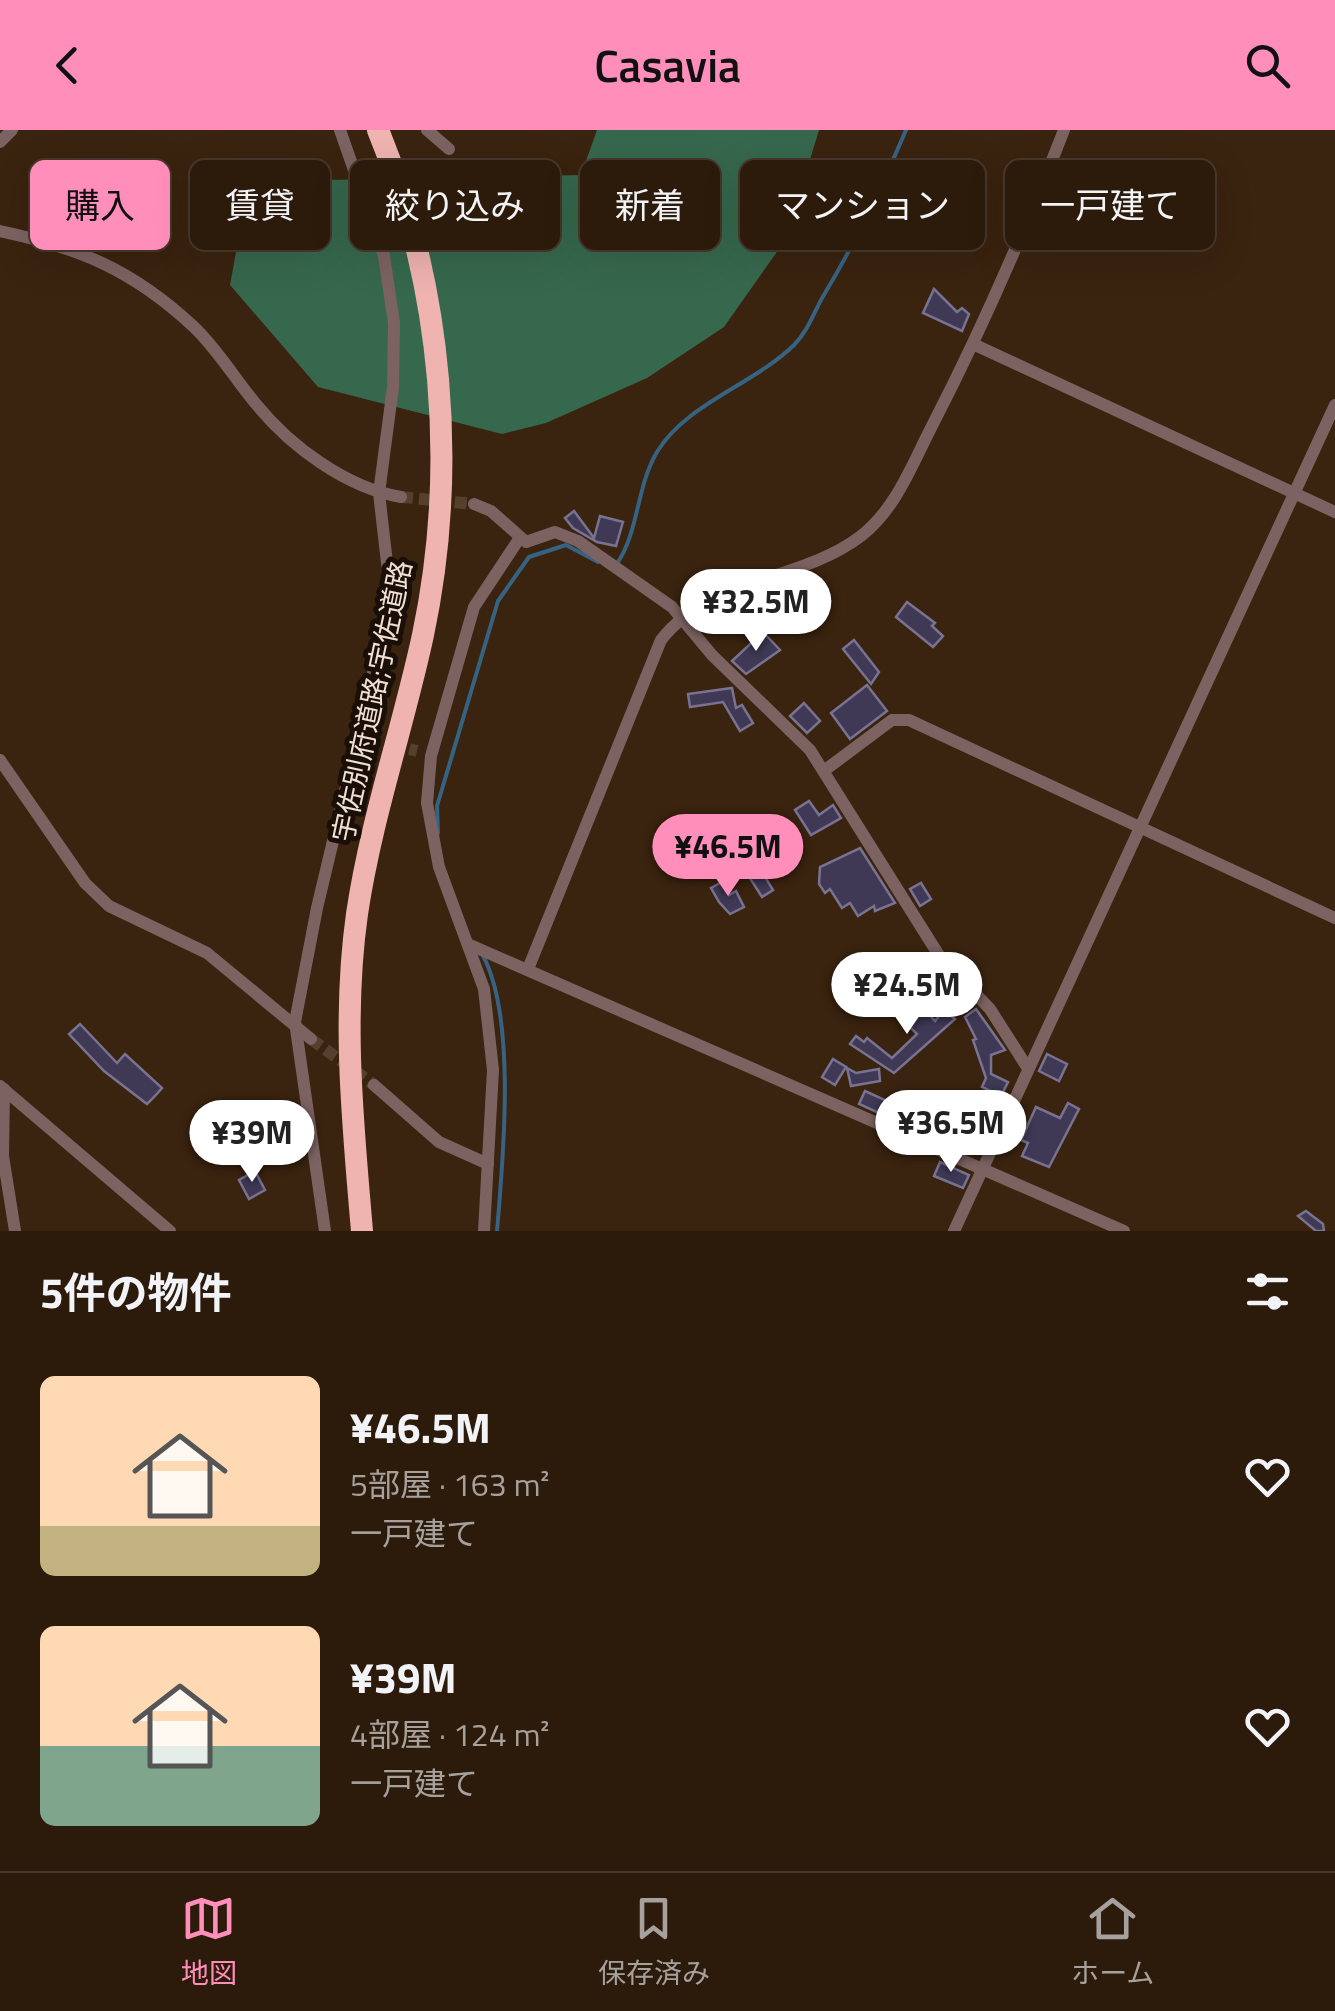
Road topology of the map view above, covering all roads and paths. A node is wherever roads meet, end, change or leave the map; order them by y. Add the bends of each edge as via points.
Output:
1 (12, 130) edge
2 (340, 130) edge
3 (376, 130) edge
4 (427, 130) edge
5 (1064, 130) edge
6 (0, 142) edge
7 (449, 149) dead end
8 (0, 231) edge
9 (973, 344) junction
10 (1335, 405) edge
11 (379, 493) junction
12 (1293, 493) junction
13 (401, 497) tunnel mouth
14 (474, 504) tunnel mouth
15 (1335, 512) edge
16 (519, 539) junction
17 (683, 617) junction
18 (358, 737) junction
19 (375, 740) tunnel mouth
20 (0, 760) edge
21 (825, 770) junction
22 (1137, 827) junction
23 (1335, 918) edge
24 (470, 945) junction
25 (528, 968) junction
26 (295, 1022) junction
27 (311, 1039) tunnel mouth
28 (1027, 1066) junction
29 (374, 1086) tunnel mouth
30 (2, 1087) edge
31 (488, 1164) junction
32 (982, 1167) junction
33 (15, 1231) edge
34 (170, 1231) edge
35 (325, 1231) edge
36 (362, 1231) edge
37 (484, 1231) edge
38 (954, 1231) edge
39 (1124, 1231) edge

1 - 6 street
2 - 11 street via 384,256 394,323
3 - 36 highway, 宇佐別府道路;宇佐道路 via 392,164 430,318 440,486 423,632 378,812 351,974 348,1044
4 - 7 street
5 - 9 street
8 - 11 street via 60,244 118,268 194,328 280,429
9 - 12 street
9 - 17 street via 884,516 844,547 727,591
10 - 12 street
11 - 13 street
11 - 18 street via 391,598
12 - 15 street
12 - 22 street
14 - 16 street
16 - 17 street via 565,535
16 - 24 street via 474,608 424,754 433,847
17 - 21 street
17 - 25 street via 655,652
18 - 19 street
18 - 26 street
20 - 26 street via 85,883 109,906 206,953
21 - 22 street via 899,718
21 - 28 street via 934,948 990,1009
22 - 23 street
22 - 28 street
24 - 25 street
24 - 31 street via 484,989 493,1070
25 - 32 street
26 - 27 street
26 - 35 street
28 - 32 street
29 - 31 street via 439,1142
30 - 33 street via 3,1156
30 - 34 street
31 - 37 street
32 - 38 street
32 - 39 street

